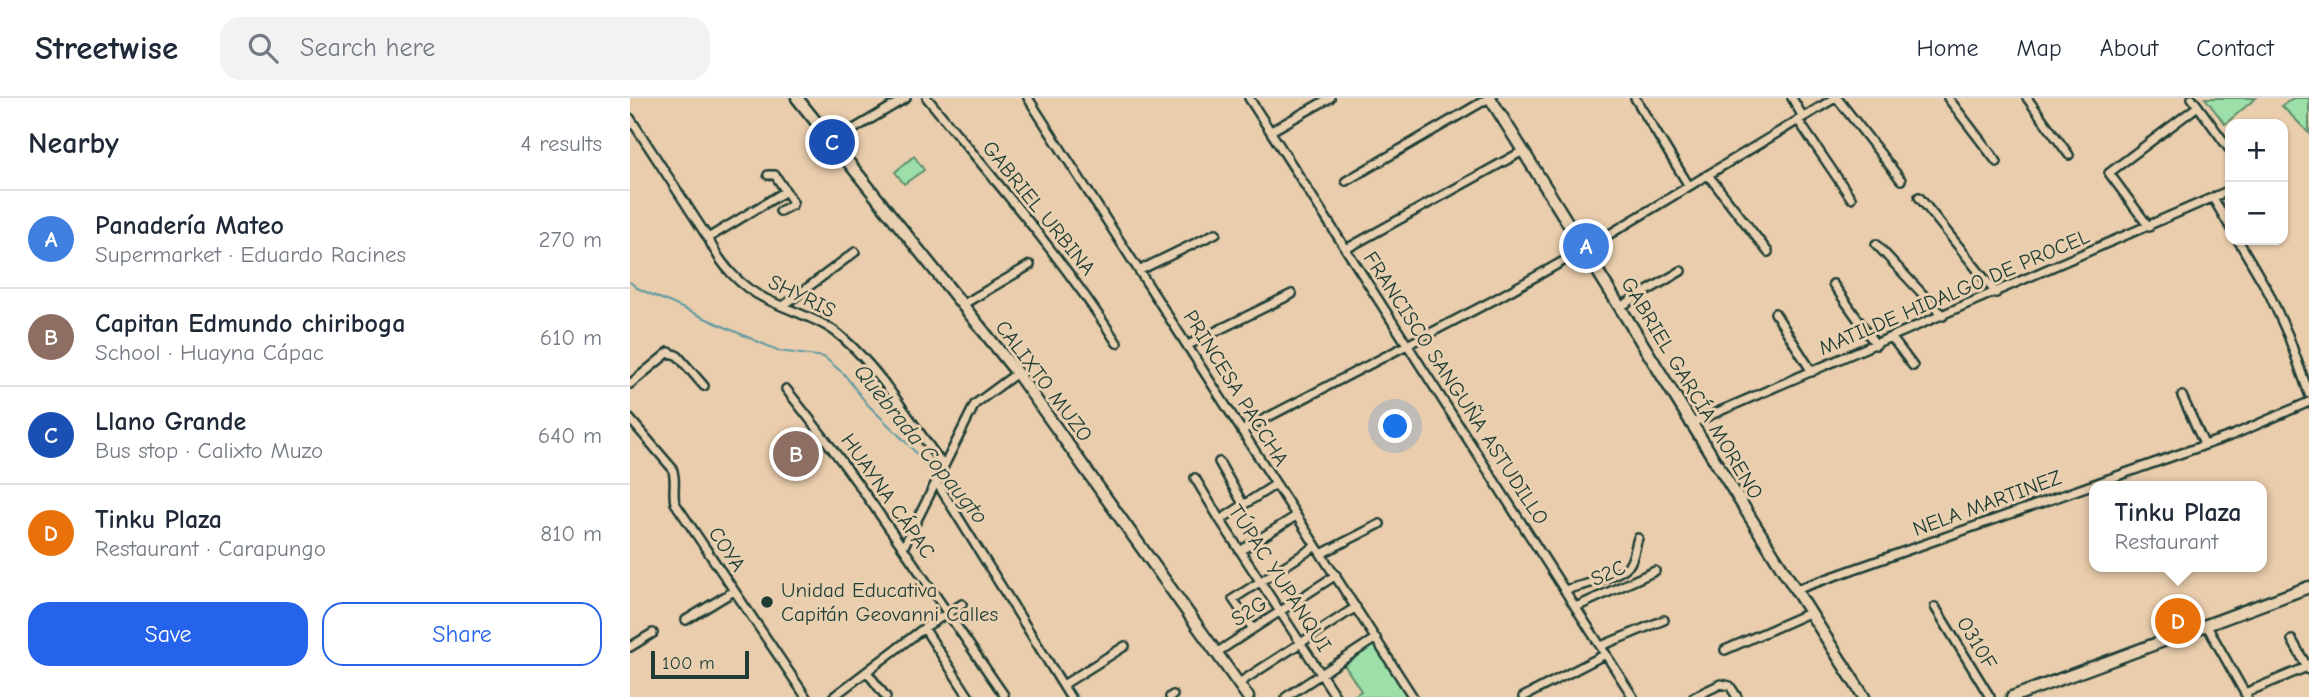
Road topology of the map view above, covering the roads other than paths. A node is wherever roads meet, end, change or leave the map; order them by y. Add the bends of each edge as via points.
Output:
1 (797, 98) edge
2 (906, 98) edge
3 (927, 98) edge
4 (1028, 98) edge
5 (1249, 98) edge
6 (1330, 98) edge
7 (1490, 98) edge
8 (1635, 98) edge
9 (1792, 98) edge
10 (1836, 98) edge
11 (1948, 98) edge
12 (2028, 98) edge
13 (2192, 98) edge
14 (2198, 106) junction
15 (630, 118) edge
16 (1800, 118) junction
17 (1271, 131) junction
18 (832, 142) junction
19 (2225, 143) edge
20 (1523, 151) junction
21 (2069, 155) dead end
22 (1997, 162) dead end
23 (768, 175) dead end
24 (1708, 175) junction
25 (1901, 180) dead end
26 (1346, 181) dead end
27 (1689, 186) junction
28 (786, 191) junction
29 (2225, 192) edge
30 (1919, 197) dead end
31 (1851, 198) dead end
32 (2213, 198) junction
33 (780, 211) dead end
34 (2225, 218) edge
35 (2149, 227) junction
36 (1216, 233) dead end
37 (708, 239) junction
38 (1876, 244) dead end
39 (2241, 245) edge
40 (1346, 249) junction
41 (1585, 249) junction
42 (855, 252) dead end
43 (1768, 252) dead end
44 (1030, 265) dead end
45 (1140, 270) junction
46 (1681, 271) dead end
47 (1833, 284) dead end
48 (1996, 293) junction
49 (1292, 294) dead end
50 (962, 305) junction
51 (783, 306) junction
52 (1620, 307) junction
53 (1775, 313) dead end
54 (1943, 316) junction
55 (1892, 338) junction
56 (1117, 343) dead end
57 (1188, 345) junction
58 (1406, 345) junction
59 (1876, 345) junction
60 (1913, 366) dead end
61 (1812, 372) junction
62 (1017, 373) junction
63 (630, 384) edge
64 (704, 386) dead end
65 (786, 389) dead end
66 (2309, 394) edge
67 (2182, 396) dead end
68 (2309, 402) edge
69 (630, 419) edge
70 (1690, 424) junction
71 (1243, 430) junction
72 (2204, 444) junction
73 (1219, 462) dead end
74 (943, 465) junction
75 (1195, 478) dead end
76 (2100, 481) edge
77 (937, 484) junction
78 (1276, 484) junction
79 (2089, 485) edge
80 (1244, 504) junction
81 (1296, 516) junction
82 (1220, 520) junction
83 (1380, 524) dead end
84 (1638, 538) dead end
85 (904, 546) junction
86 (1316, 546) junction
87 (1240, 551) junction
88 (1321, 554) junction
89 (1655, 571) dead end
90 (1336, 575) junction
91 (1260, 582) junction
92 (2309, 587) edge
93 (1565, 590) junction
94 (1795, 590) junction
95 (734, 591) junction
96 (962, 604) dead end
97 (1356, 607) junction
98 (1576, 607) junction
99 (1935, 607) dead end
100 (1280, 612) junction
101 (1810, 613) junction
102 (947, 614) junction
103 (686, 620) dead end
104 (1664, 620) dead end
105 (2207, 626) junction
106 (924, 628) junction
107 (1253, 629) junction
108 (653, 633) dead end
109 (1376, 639) junction
110 (2292, 640) dead end
111 (1301, 644) junction
112 (1125, 646) dead end
113 (1601, 646) junction
114 (630, 647) edge
115 (1725, 650) dead end
116 (1216, 653) junction
117 (1606, 654) junction
118 (2308, 669) edge
119 (867, 672) junction
120 (1322, 674) junction
121 (1239, 683) junction
122 (1063, 685) junction
123 (1003, 695) dead end
124 (2246, 695) edge
125 (806, 697) edge
126 (833, 697) edge
127 (886, 697) edge
128 (969, 697) edge
129 (1070, 697) edge
130 (1248, 697) edge
131 (1286, 697) edge
132 (1336, 697) edge
133 (1413, 697) edge
134 (1523, 697) edge
135 (1633, 697) edge
136 (1694, 697) edge
137 (1737, 697) edge
138 (1864, 697) edge
139 (1990, 697) edge
140 (2012, 697) edge

1 - 18 street, CALIXTO MUZO
2 - 18 street
3 - 56 street, GABRIEL URBINA via 1045,241
4 - 45 street, PRINCESA PACCHA
5 - 17 street, FRANCISCO SANGUÑA ASTUDILLO
6 - 17 street
7 - 20 street, GABRIEL GARCÍA MORENO
7 - 26 street
8 - 27 street
9 - 16 street
10 - 16 street
10 - 25 street
11 - 22 street
12 - 21 street
13 - 14 street
14 - 19 street
14 - 35 street via 2109,173
15 - 37 street, SHYRIS
16 - 24 street
16 - 31 street
17 - 40 street, FRANCISCO SANGUÑA ASTUDILLO
18 - 50 street, CALIXTO MUZO
20 - 40 street
20 - 41 street, GABRIEL GARCÍA MORENO
23 - 28 street via 775,175
24 - 27 street
24 - 43 street
27 - 41 street
28 - 33 street via 793,202
28 - 37 street
29 - 32 street, MATILDE HIDALGO DE PROCEL
30 - 48 street
32 - 34 street
32 - 35 street, MATILDE HIDALGO DE PROCEL
35 - 48 street, MATILDE HIDALGO DE PROCEL
36 - 45 street
37 - 51 street, SHYRIS via 716,257 734,276
38 - 54 street
39 - 66 street via 2269,293
40 - 58 street, FRANCISCO SANGUÑA ASTUDILLO
41 - 52 street, GABRIEL GARCÍA MORENO
41 - 58 street
42 - 51 street
44 - 50 street
45 - 57 street, PRINCESA PACCHA
46 - 52 street
47 - 59 street
48 - 54 street, MATILDE HIDALGO DE PROCEL
49 - 57 street
50 - 62 street, CALIXTO MUZO
51 - 74 street, SHYRIS via 845,339
52 - 70 street, GABRIEL GARCÍA MORENO
53 - 61 street
54 - 55 street, MATILDE HIDALGO DE PROCEL
55 - 59 street, MATILDE HIDALGO DE PROCEL
55 - 60 street
57 - 71 street, PRINCESA PACCHA
58 - 71 street
58 - 93 street, FRANCISCO SANGUÑA ASTUDILLO
59 - 61 street, MATILDE HIDALGO DE PROCEL
61 - 70 street, MATILDE HIDALGO DE PROCEL
62 - 74 street via 975,404
62 - 116 street, CALIXTO MUZO
63 - 64 street via 669,352
65 - 85 street, HUAYNA CÁPAC
67 - 72 street
68 - 72 street, NELA MARTINEZ
69 - 95 street, COYA via 672,468 675,503
70 - 94 street, GABRIEL GARCÍA MORENO
71 - 78 street, PRINCESA PACCHA
72 - 76 street, NELA MARTINEZ
73 - 80 street
74 - 77 street
75 - 82 street, TÚPAC YUPANQUI
77 - 85 street
77 - 122 street
78 - 80 street
78 - 81 street, PRINCESA PACCHA
79 - 94 street, NELA MARTINEZ
80 - 82 street
81 - 86 street, PRINCESA PACCHA
81 - 87 street
82 - 87 street, TÚPAC YUPANQUI
83 - 88 street
84 - 93 street via 1626,568
85 - 102 street, HUAYNA CÁPAC
86 - 88 street, PRINCESA PACCHA
86 - 91 street
87 - 91 street, TÚPAC YUPANQUI
88 - 90 street, PRINCESA PACCHA
89 - 98 street, S2C
90 - 97 street, PRINCESA PACCHA
90 - 100 street, S2G
91 - 100 street, TÚPAC YUPANQUI
91 - 107 street via 1233,599
92 - 105 street
93 - 98 street, FRANCISCO SANGUÑA ASTUDILLO
94 - 101 street, GABRIEL GARCÍA MORENO
95 - 103 street
95 - 125 street, COYA
96 - 102 street
97 - 109 street, PRINCESA PACCHA
97 - 111 street
98 - 113 street, FRANCISCO SANGUÑA ASTUDILLO
99 - 139 street, O310F
100 - 107 street, S2G
100 - 111 street, TÚPAC YUPANQUI
101 - 115 street
101 - 138 street, GABRIEL GARCÍA MORENO
102 - 106 street
102 - 123 street, HUAYNA CÁPAC
104 - 113 street
105 - 124 street
105 - 140 street
106 - 119 street
106 - 128 street
107 - 116 street, S2G
108 - 114 street
109 - 120 street
109 - 133 street, PRINCESA PACCHA
110 - 118 street
111 - 120 street, TÚPAC YUPANQUI
111 - 121 street
112 - 122 street
113 - 117 street, FRANCISCO SANGUÑA ASTUDILLO
116 - 121 street, CALIXTO MUZO
117 - 134 street
117 - 135 street, FRANCISCO SANGUÑA ASTUDILLO
118 - 124 street
119 - 126 street
119 - 127 street
120 - 131 street
120 - 132 street, TÚPAC YUPANQUI
121 - 130 street, CALIXTO MUZO
122 - 129 street
136 - 137 street via 1721,684 1730,686

